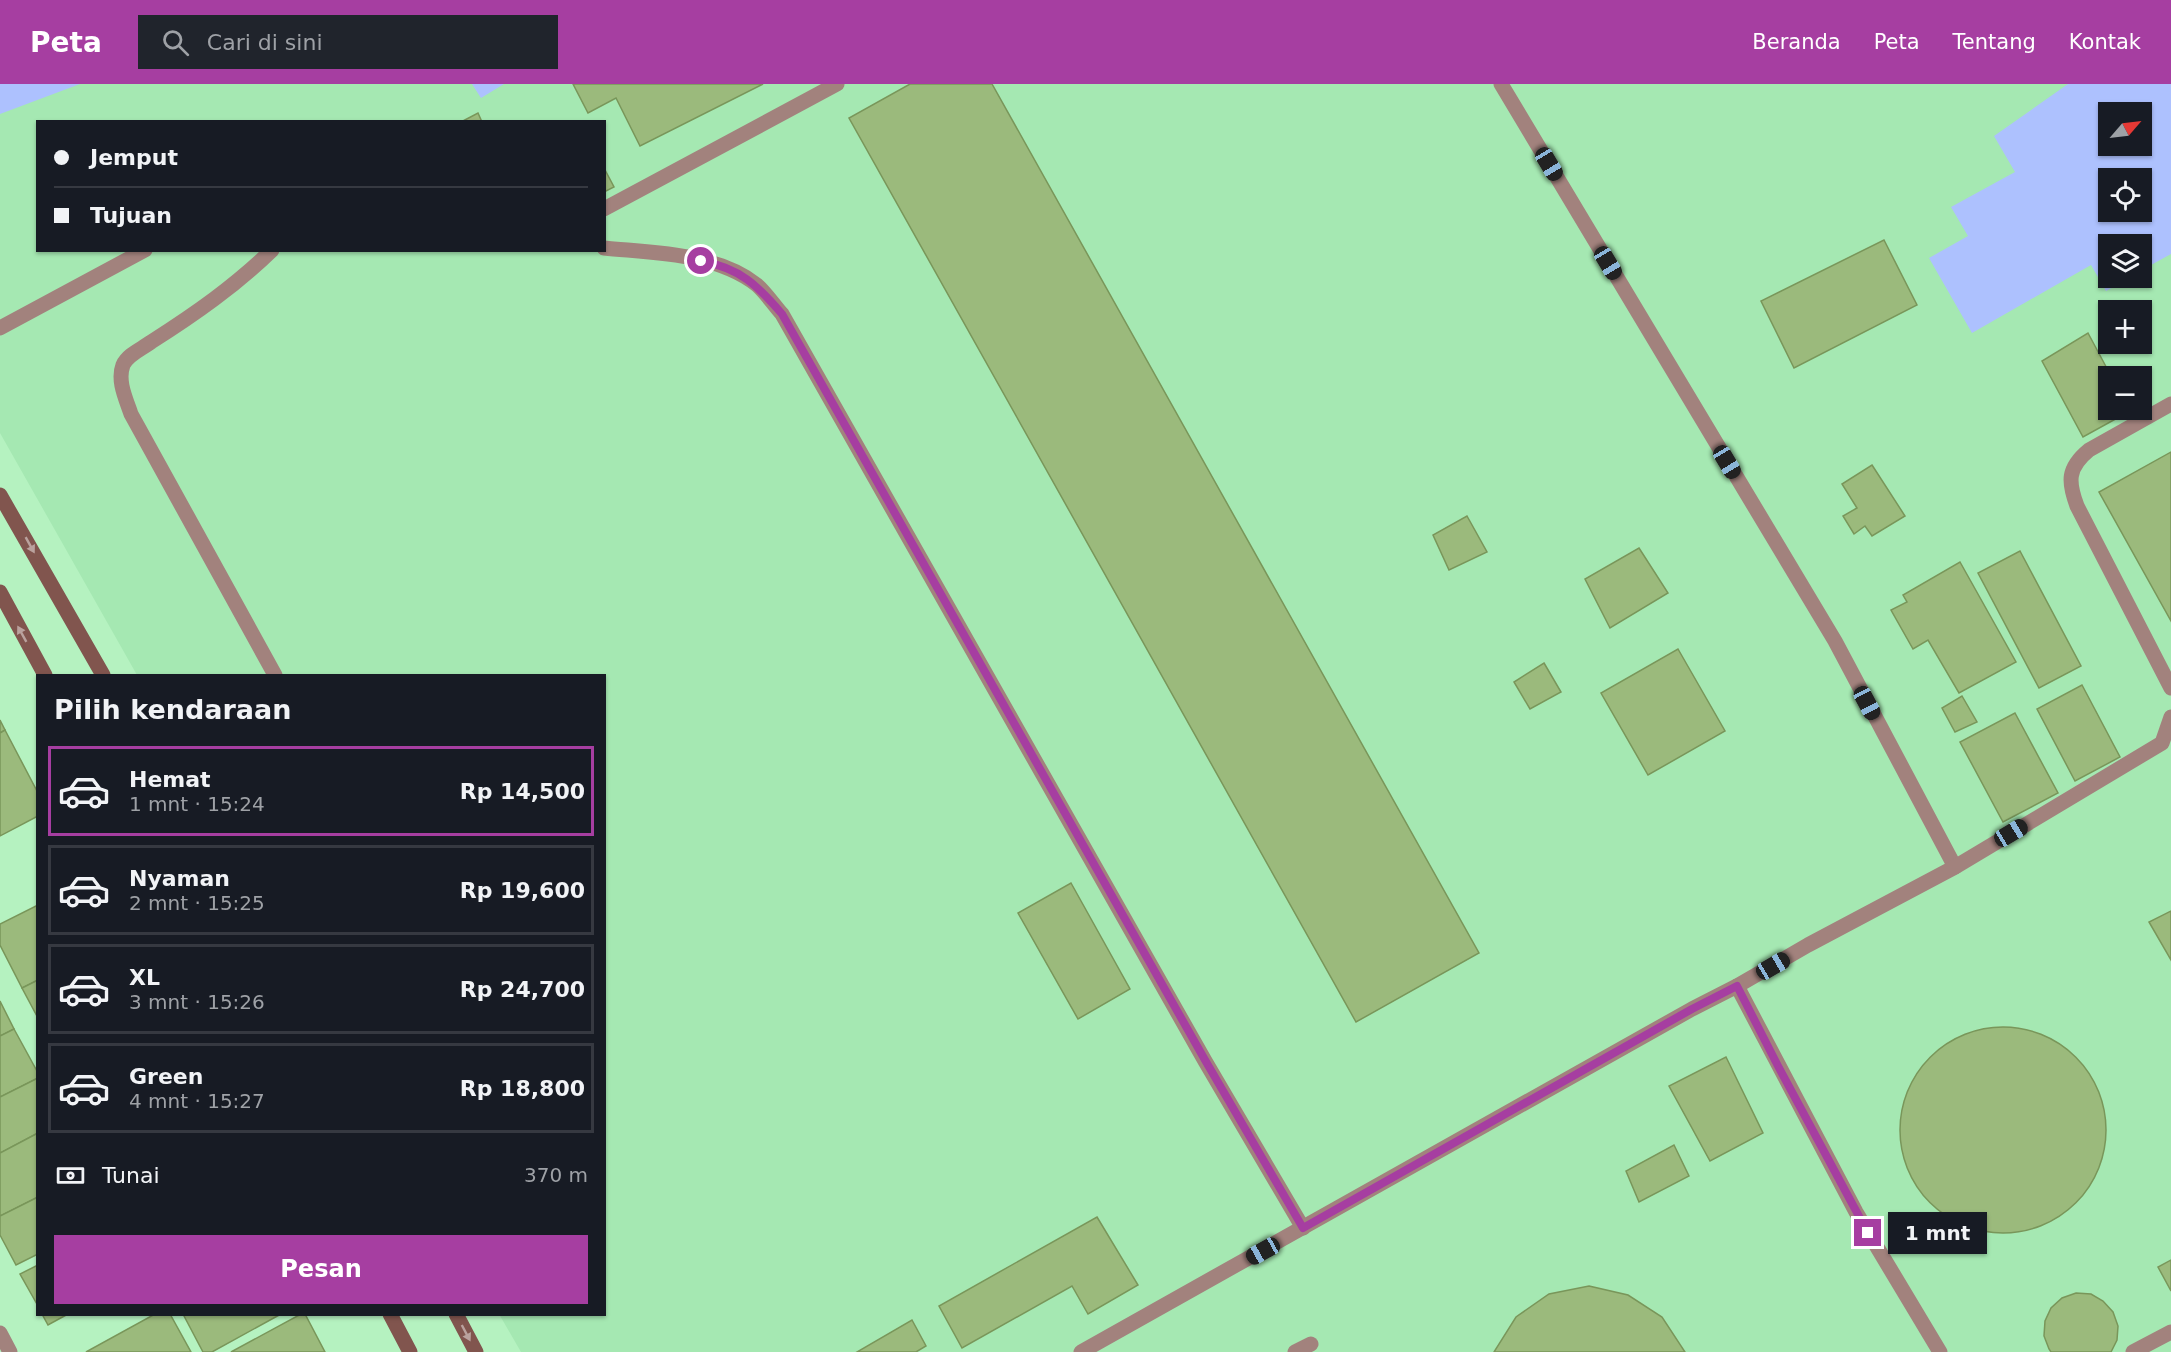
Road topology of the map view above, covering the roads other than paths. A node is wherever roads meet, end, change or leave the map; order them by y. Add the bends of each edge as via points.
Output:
1 (837, 84) edge
2 (1501, 84) edge
3 (606, 208) edge
4 (606, 248) edge
5 (141, 252) edge
6 (271, 252) edge
7 (0, 328) edge
8 (2171, 404) edge
9 (0, 495) edge
10 (0, 592) edge
11 (44, 674) edge
12 (102, 674) edge
13 (274, 674) edge
14 (2171, 688) edge
15 (2171, 717) edge
16 (1955, 867) junction
17 (1737, 986) junction
18 (1303, 1228) junction
19 (391, 1316) edge
20 (457, 1316) edge
21 (2171, 1332) edge
22 (0, 1333) edge
23 (1311, 1344) dead end
24 (10, 1352) edge
25 (410, 1352) edge
26 (476, 1352) edge
27 (1081, 1352) edge
28 (1294, 1352) edge
29 (1940, 1352) edge
30 (2133, 1352) edge

1 - 3 street
2 - 16 street via 1835,641
4 - 18 street via 721,264 758,286 782,314
5 - 7 street
6 - 13 street via 195,314 131,356 122,368 121,379 131,414
8 - 14 street via 2078,458 2070,486 2082,517
9 -> 12 street
11 -> 10 street
15 - 16 street via 2162,743
16 - 17 street
17 - 18 street
17 - 29 street via 1856,1212
18 - 27 street
19 - 25 street
20 -> 26 street
21 - 30 street
22 - 24 street
23 - 28 street

